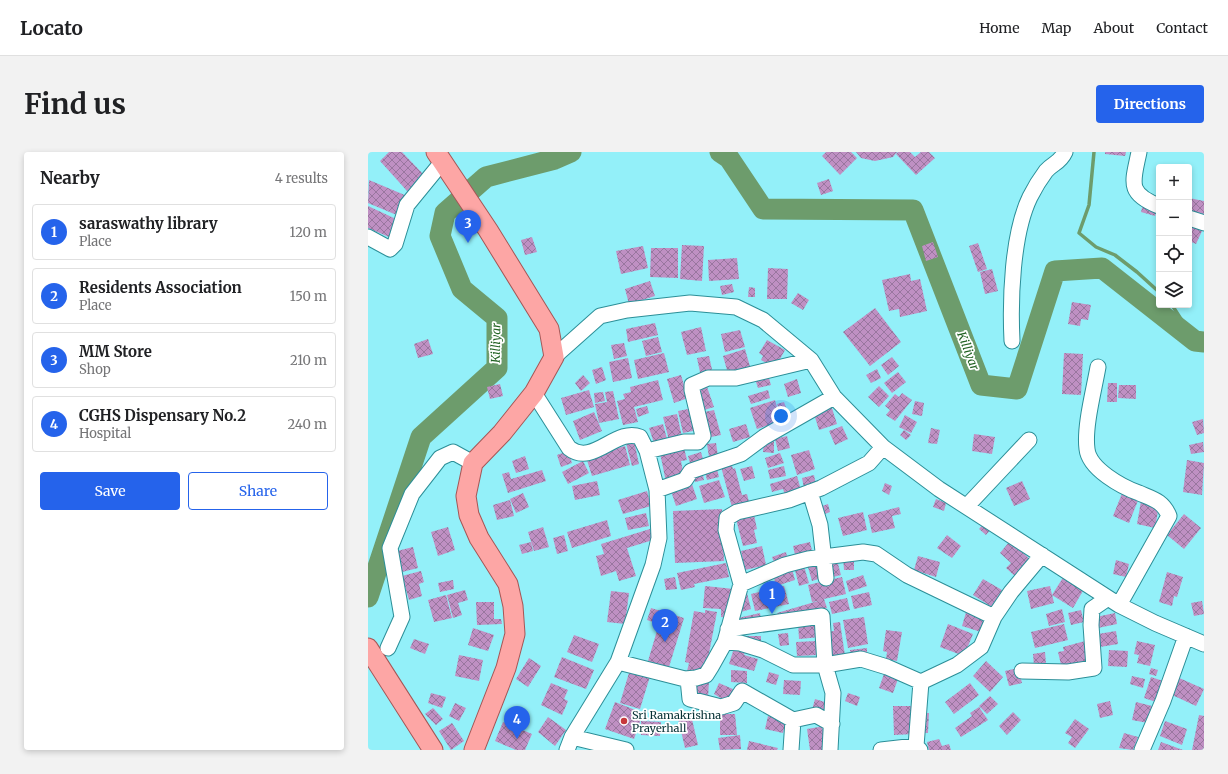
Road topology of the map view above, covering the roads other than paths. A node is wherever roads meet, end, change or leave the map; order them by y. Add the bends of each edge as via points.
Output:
1 (1065, 152) edge
2 (1140, 152) edge
3 (442, 160) edge
4 (1156, 205) edge
5 (1192, 219) edge
6 (1204, 224) edge
7 (368, 237) edge
8 (1012, 341) dead end
9 (554, 357) junction
10 (811, 360) junction
11 (1098, 367) dead end
12 (534, 393) junction
13 (834, 397) junction
14 (1029, 440) dead end
15 (883, 447) junction
16 (647, 451) junction
17 (473, 463) junction
18 (657, 490) junction
19 (810, 492) junction
20 (967, 506) junction
21 (1042, 555) junction
22 (823, 557) junction
23 (826, 578) dead end
24 (741, 584) junction
25 (1114, 601) junction
26 (994, 617) junction
27 (727, 635) junction
28 (1186, 636) junction
29 (1204, 644) edge
30 (368, 648) edge
31 (388, 648) dead end
32 (618, 662) junction
33 (824, 665) junction
34 (1022, 671) dead end
35 (688, 678) junction
36 (921, 682) junction
37 (794, 720) junction
38 (832, 724) junction
39 (569, 743) edge
40 (918, 748) edge
41 (433, 750) edge
42 (474, 750) edge
43 (626, 750) edge
44 (791, 750) edge
45 (830, 750) edge
46 (881, 750) edge
47 (1142, 750) edge

1 - 8 street via 1061,161 1046,171 1024,212 1014,267
2 - 4 street via 1134,179 1135,190 1144,200
3 - 7 street via 407,205 395,244 390,249
3 - 9 main road via 549,329
5 - 6 street
9 - 10 street via 600,316 627,310 690,303 736,307 763,320
9 - 12 main road
10 - 13 street
10 - 16 street via 736,378 708,378 692,385 703,436 701,439 698,442 684,442
11 - 25 street via 1088,427 1087,450 1094,465 1125,488 1161,502 1169,516
12 - 16 street via 569,448 576,454 586,454 635,435 640,437
12 - 17 main road via 502,433
13 - 15 street
13 - 18 street via 764,437 741,454 691,471 685,480
14 - 20 street
15 - 19 street via 869,463
15 - 20 street via 939,489
16 - 18 street
17 - 31 street via 453,452 440,458 412,494 390,548 402,617
17 - 42 main road via 466,496 469,515 479,538 508,584 515,634 501,682
18 - 32 street via 659,538 656,552
19 - 22 street via 820,525
19 - 24 street via 789,500 737,512 728,518 726,530
20 - 21 street
21 - 25 street
21 - 26 street
22 - 23 street
22 - 24 street via 785,565
22 - 26 street via 863,552 876,554 907,575
24 - 27 street
25 - 28 street
25 - 34 street via 1092,609 1094,668 1068,672
26 - 36 street via 981,647 957,665
27 - 33 street via 793,665
27 - 33 street via 822,616
27 - 35 street via 706,675
28 - 29 street
28 - 47 street
30 - 41 main road
32 - 35 street
32 - 39 street
33 - 36 street via 861,659
33 - 38 street via 833,693
35 - 37 street via 690,699 721,707 734,703 742,691
36 - 40 street
37 - 38 street via 816,714
37 - 44 street
38 - 45 street
39 - 43 street
40 - 46 street

